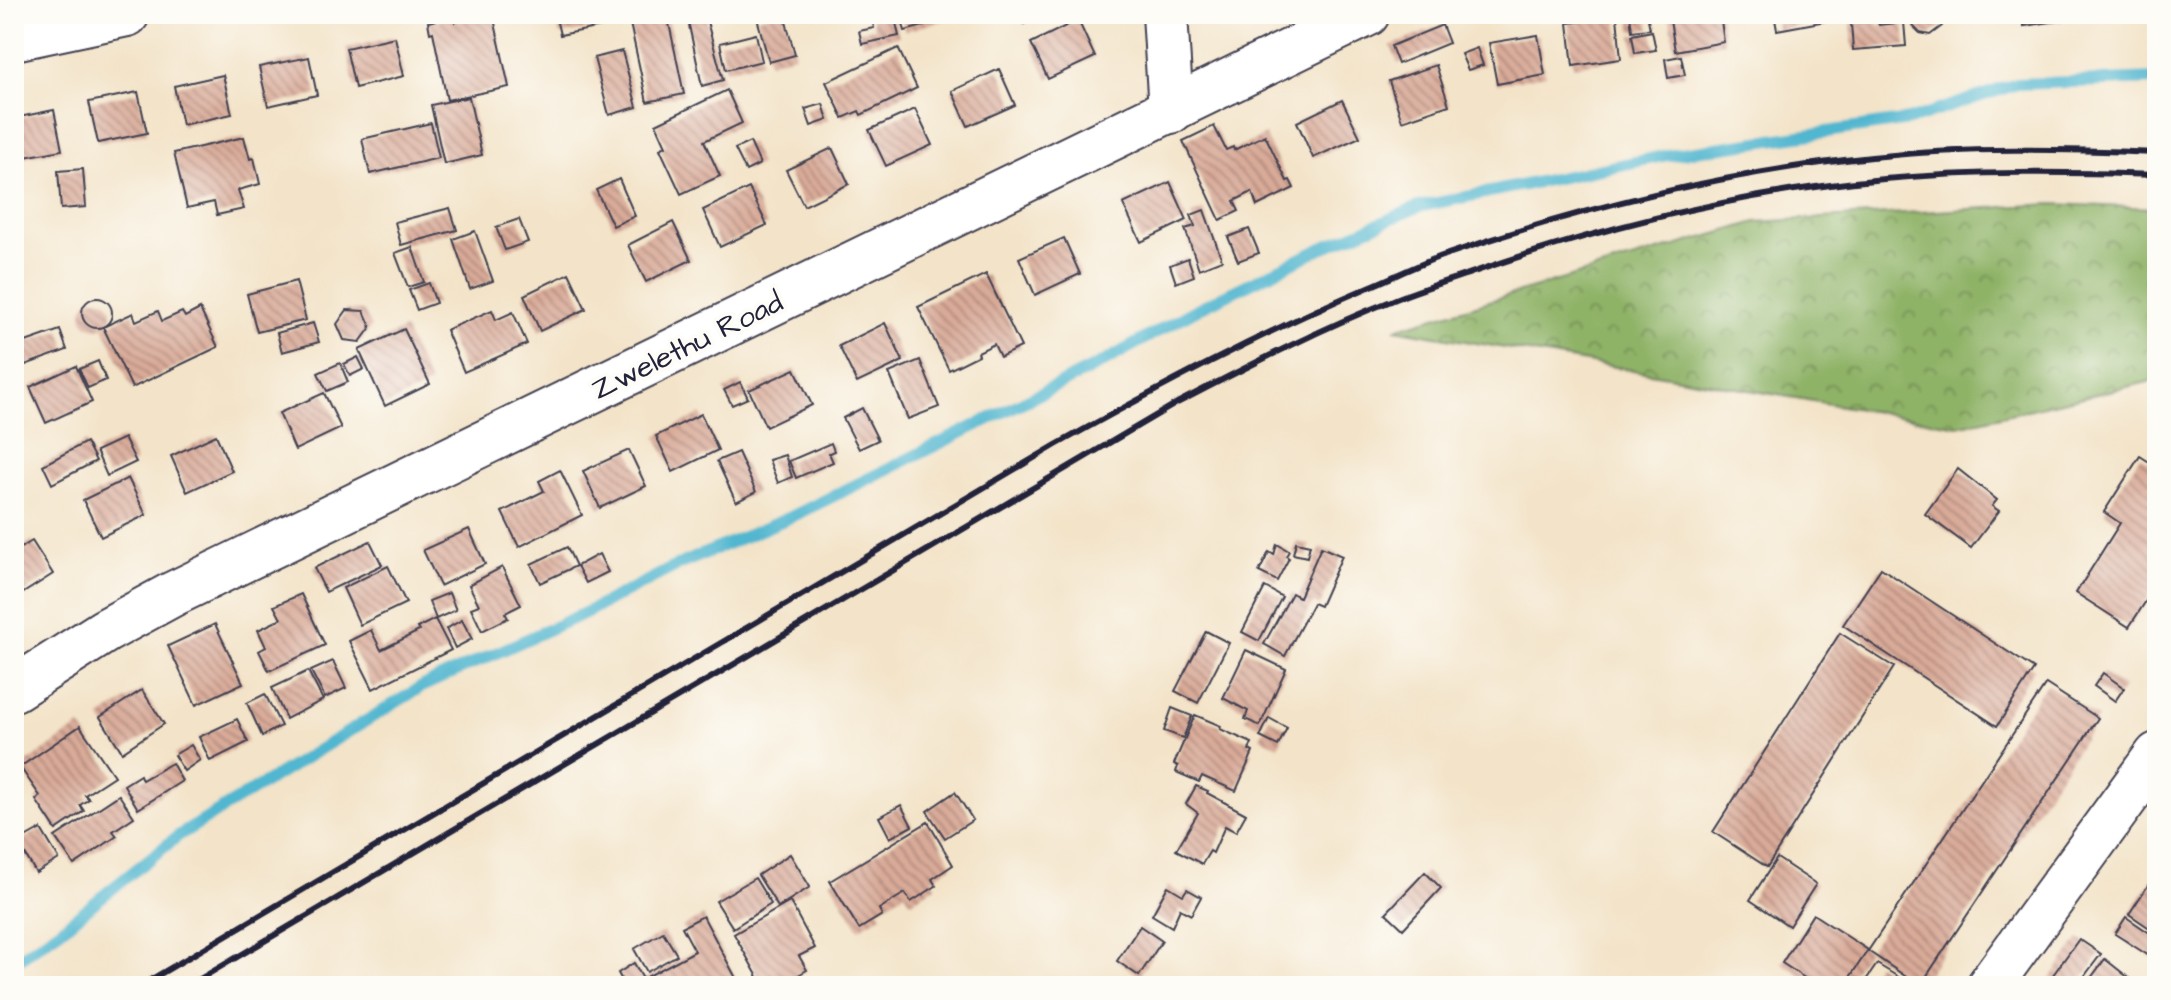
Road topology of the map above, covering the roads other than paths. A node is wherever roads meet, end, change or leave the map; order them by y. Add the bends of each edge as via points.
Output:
1 (127, 14) edge
2 (1165, 14) edge
3 (1367, 14) edge
4 (14, 38) edge
5 (1171, 111) junction
6 (14, 689) edge
7 (2157, 755) edge
8 (1989, 986) edge

1 - 4 street
2 - 5 street
3 - 5 street, Zwelethu Road
5 - 6 street, Zwelethu Road via 173,594
7 - 8 street

